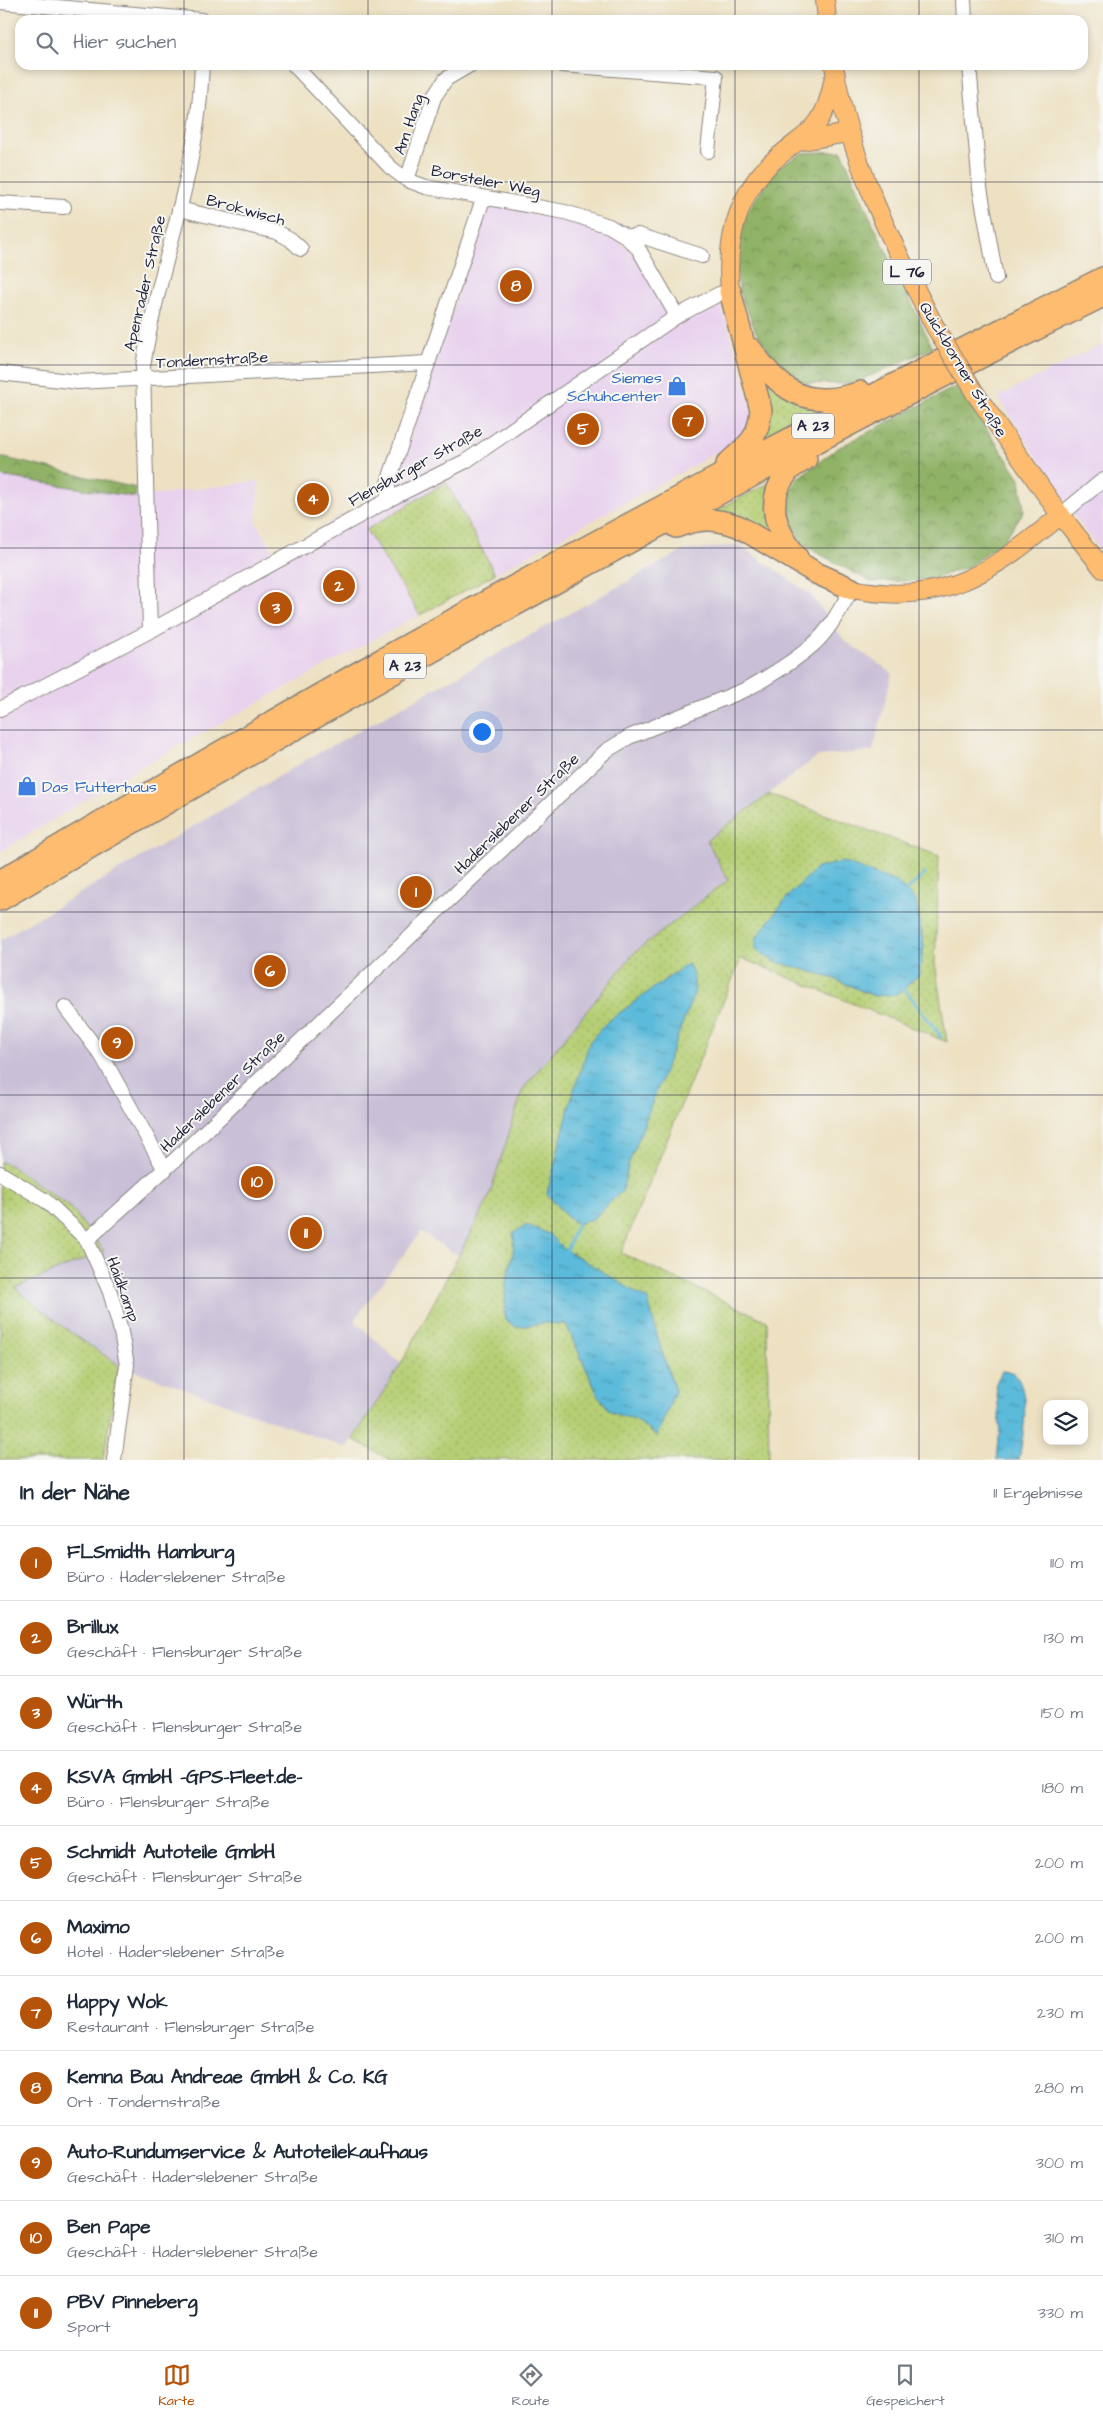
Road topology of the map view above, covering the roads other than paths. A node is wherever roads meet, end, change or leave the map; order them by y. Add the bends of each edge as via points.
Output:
1 (825, 0) edge
2 (836, 0) edge
3 (964, 0) edge
4 (0, 2) edge
5 (146, 15) edge
6 (826, 15) edge
7 (834, 15) edge
8 (965, 15) edge
9 (202, 70) edge
10 (299, 70) edge
11 (461, 70) edge
12 (621, 70) edge
13 (835, 70) edge
14 (835, 70) edge
15 (969, 70) edge
16 (846, 125) junction
17 (816, 126) junction
18 (802, 141) junction
19 (708, 151) dead end
20 (407, 180) junction
21 (483, 199) junction
22 (0, 203) edge
23 (64, 207) dead end
24 (179, 209) junction
25 (626, 237) junction
26 (301, 249) dead end
27 (702, 256) dead end
28 (996, 278) dead end
29 (1103, 278) edge
30 (730, 291) junction
31 (1103, 296) edge
32 (677, 316) junction
33 (744, 337) junction
34 (427, 363) junction
35 (0, 373) edge
36 (913, 374) junction
37 (143, 380) junction
38 (855, 423) junction
39 (714, 479) junction
40 (1103, 480) edge
41 (388, 500) junction
42 (1061, 515) junction
43 (615, 550) junction
44 (804, 565) junction
45 (1103, 569) edge
46 (852, 589) junction
47 (150, 631) junction
48 (0, 709) edge
49 (0, 881) edge
50 (0, 900) edge
51 (65, 1007) dead end
52 (164, 1170) junction
53 (0, 1173) edge
54 (87, 1240) junction
55 (114, 1460) edge

1 - 6 main road
2 - 7 main road
3 - 8 street
4 - 5 street
9 - 24 street, Apenrader Straße via 197,123
10 - 20 street, Borsteler Weg via 390,167
11 - 20 street, Am Hang via 446,79 434,97
12 - 19 street via 716,78
13 - 16 main road, Quickborner Straße / L 76
14 - 17 main road via 829,104
15 - 28 street via 980,188
16 - 17 main road
16 - 18 main road
16 - 42 main road, Quickborner Straße / L 76, bridge via 880,218 934,325 974,393
17 - 18 main road
18 - 30 main road via 768,167 752,186 738,212 731,237
20 - 21 street, Borsteler Weg
21 - 25 street, Borsteler Weg via 565,212 609,226
21 - 34 street
22 - 23 street
24 - 26 street, Brokwisch via 277,232
24 - 37 street, Apenrader Straße via 148,335
25 - 27 street, Borsteler Weg via 638,235
25 - 32 street, Borsteler Weg via 638,248
29 - 36 highway, A 23
30 - 32 street, Flensburger Straße
30 - 33 highway
31 - 38 highway, A 23
32 - 41 street, Flensburger Straße via 466,461
33 - 36 highway via 765,369 784,387 810,399 844,398
33 - 39 highway via 761,410 760,425 755,438
34 - 37 street, Tondernstraße
34 - 41 street via 388,483
35 - 37 street, Tondernstraße via 78,382
36 - 39 highway, A 23
37 - 47 street, Apenrader Straße
38 - 43 highway, A 23
38 - 44 highway via 787,472 774,498 775,518 783,539
39 - 49 highway, A 23 via 361,671
40 - 42 street
41 - 47 street, Flensburger Straße
42 - 45 main road, Quickborner Straße
42 - 46 main road via 993,567 952,586 906,594
43 - 44 highway via 696,519 710,520 747,531
43 - 50 highway, A 23 via 371,685
44 - 46 highway
46 - 52 street, Haderslebener Straße via 815,643 765,679 629,737 606,751
47 - 48 street, Flensburger Straße
51 - 52 street, Haderslebener Straße via 102,1056
52 - 54 street, Haderslebener Straße
53 - 54 street, Haidkamp via 46,1201
54 - 55 street, Haidkamp via 110,1292 127,1365

